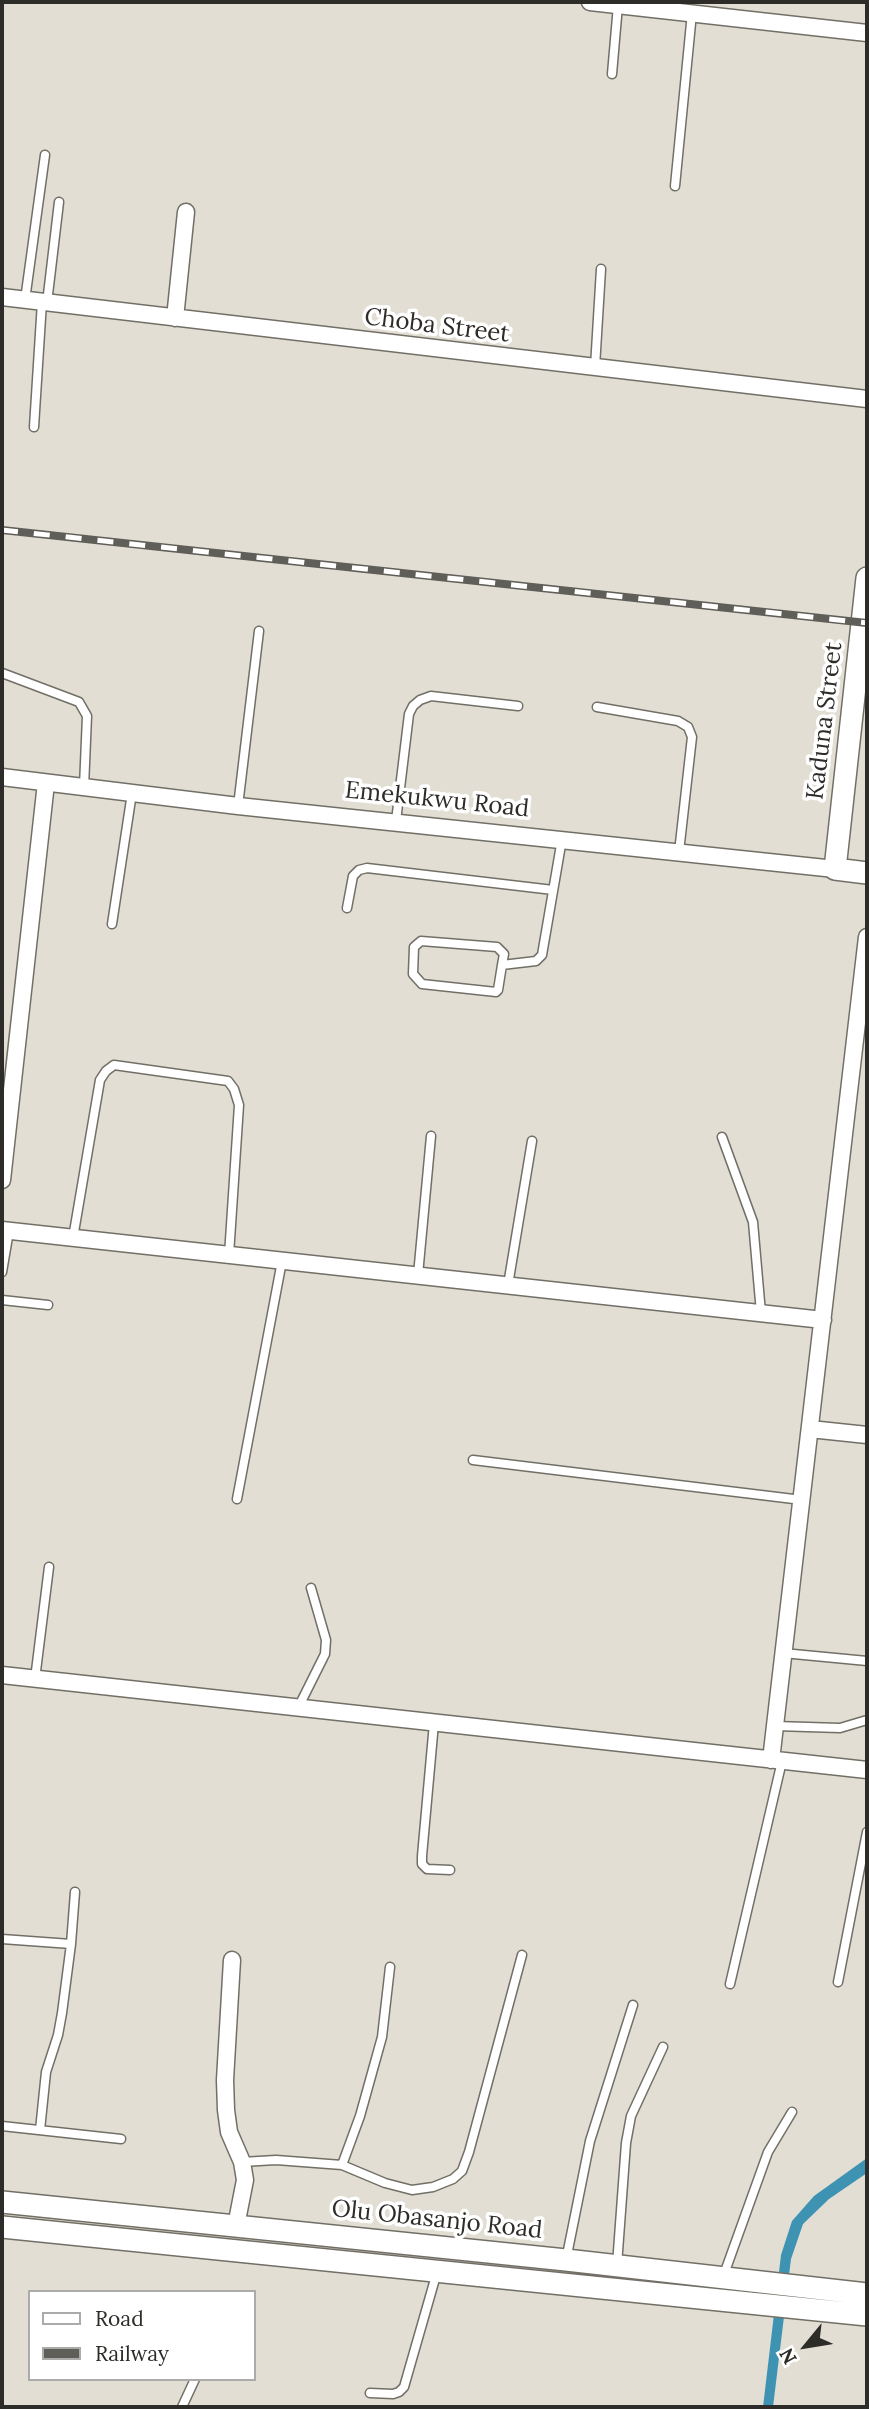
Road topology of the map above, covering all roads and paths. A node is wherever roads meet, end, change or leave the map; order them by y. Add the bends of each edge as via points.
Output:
1 (590, 2) edge
2 (618, 5) junction
3 (692, 13) junction
4 (867, 33) edge
5 (612, 74) dead end
6 (45, 155) dead end
7 (674, 186) dead end
8 (59, 202) dead end
9 (186, 212) dead end
10 (601, 269) dead end
11 (2, 297) edge
12 (38, 301) junction
13 (175, 318) junction
14 (595, 367) junction
15 (867, 399) edge
16 (34, 428) dead end
17 (867, 578) edge
18 (259, 631) dead end
19 (2, 673) edge
20 (518, 706) dead end
21 (597, 707) dead end
22 (2, 777) edge
23 (47, 783) junction
24 (83, 787) junction
25 (132, 793) junction
26 (238, 806) junction
27 (396, 821) junction
28 (562, 839) junction
29 (679, 852) junction
30 (835, 869) junction
31 (867, 873) edge
32 (553, 890) junction
33 (347, 908) dead end
34 (112, 924) dead end
35 (867, 937) edge
36 (502, 965) junction
37 (431, 1136) dead end
38 (722, 1137) dead end
39 (532, 1141) dead end
40 (2, 1180) edge
41 (6, 1230) edge
42 (73, 1238) junction
43 (229, 1255) junction
44 (282, 1261) junction
45 (2, 1272) edge
46 (418, 1275) junction
47 (508, 1285) junction
48 (2, 1300) edge
49 (48, 1305) dead end
50 (761, 1313) junction
51 (823, 1320) junction
52 (810, 1429) junction
53 (867, 1435) edge
54 (473, 1460) dead end
55 (237, 1499) dead end
56 (802, 1500) junction
57 (49, 1567) dead end
58 (311, 1588) dead end
59 (783, 1653) junction
60 (867, 1661) edge
61 (2, 1675) edge
62 (35, 1679) junction
63 (298, 1708) junction
64 (867, 1720) edge
65 (434, 1723) junction
66 (775, 1726) junction
67 (776, 1760) junction
68 (867, 1770) edge
69 (867, 1832) edge
70 (450, 1870) dead end
71 (75, 1892) dead end
72 (2, 1938) edge
73 (71, 1944) junction
74 (522, 1955) dead end
75 (232, 1960) dead end
76 (390, 1966) dead end
77 (838, 1982) dead end
78 (730, 1984) dead end
79 (633, 2005) dead end
80 (663, 2047) dead end
81 (792, 2112) dead end
82 (2, 2126) edge
83 (40, 2130) junction
84 (121, 2139) dead end
85 (242, 2162) junction
86 (342, 2165) junction
87 (2, 2202) edge
88 (236, 2226) junction
89 (2, 2227) edge
90 (566, 2260) junction
91 (617, 2265) junction
92 (437, 2272) junction
93 (723, 2277) junction
94 (752, 2291) junction
95 (867, 2294) edge
96 (867, 2315) edge
97 (194, 2381) edge
98 (370, 2393) dead end
99 (181, 2407) edge

1 - 2 street
2 - 3 street
2 - 5 lane
3 - 4 street
3 - 7 lane
6 - 12 lane
8 - 12 lane
9 - 13 street
10 - 14 lane
11 - 12 street, Choba Street
12 - 13 street, Choba Street
12 - 16 lane
13 - 14 street, Choba Street
14 - 15 street, Choba Street
17 - 30 main road, Kaduna Street
18 - 26 lane
19 - 24 lane via 79,702 87,716
20 - 27 lane via 431,696 413,706 408,714
21 - 29 lane via 678,721 688,727 692,737
22 - 23 street, Emekukwu Road
23 - 24 street, Emekukwu Road
23 - 40 street
24 - 25 street, Emekukwu Road
25 - 26 street, Emekukwu Road
25 - 34 lane
26 - 27 street, Emekukwu Road
27 - 28 street, Emekukwu Road
28 - 29 street, Emekukwu Road
28 - 32 lane
29 - 30 street, Emekukwu Road
30 - 31 main road, Emekukwu Road
32 - 33 lane via 367,868 353,876
32 - 36 lane via 542,955 536,961
35 - 51 street
36 - 36 lane via 496,992 422,984 413,974 414,947 421,941 497,947 504,954
37 - 46 lane
38 - 50 lane via 753,1223
39 - 47 lane
41 - 42 street
41 - 45 lane
42 - 43 street
42 - 43 lane via 100,1080 114,1065 228,1082 234,1089 239,1105
43 - 44 street
44 - 46 street
44 - 55 lane
46 - 47 street
47 - 50 street
48 - 49 lane
50 - 51 street
51 - 52 street
52 - 53 street
52 - 56 street
54 - 56 lane
56 - 59 street
57 - 62 lane
58 - 63 lane via 326,1640 325,1654
59 - 60 lane
59 - 66 street
61 - 62 street
62 - 63 street
63 - 65 street
64 - 66 lane via 840,1728
65 - 67 street
65 - 70 lane via 422,1864 428,1869
66 - 67 street
67 - 68 street
67 - 78 lane
69 - 77 lane
71 - 73 lane
72 - 73 lane
73 - 83 lane via 58,2035 46,2072
74 - 86 lane via 462,2171 433,2188 412,2190
75 - 85 street via 226,2110 229,2132
76 - 86 lane via 382,2037
79 - 90 lane via 590,2141
80 - 91 lane via 631,2116
81 - 93 lane via 768,2152
82 - 83 lane
83 - 84 lane
85 - 86 lane
85 - 88 street via 244,2180
87 - 88 main road, Olu Obasanjo Road
88 - 90 main road, Olu Obasanjo Road
89 - 92 main road, Olu Obasanjo Road
90 - 91 main road, Olu Obasanjo Road
91 - 93 main road, Olu Obasanjo Road
92 - 94 main road, Olu Obasanjo Road via 679,2297
92 - 98 lane via 404,2387 393,2394
93 - 94 main road, Olu Obasanjo Road
94 - 95 main road, Olu Obasanjo Road via 804,2287
94 - 96 main road, Olu Obasanjo Road via 792,2306
97 - 99 lane

